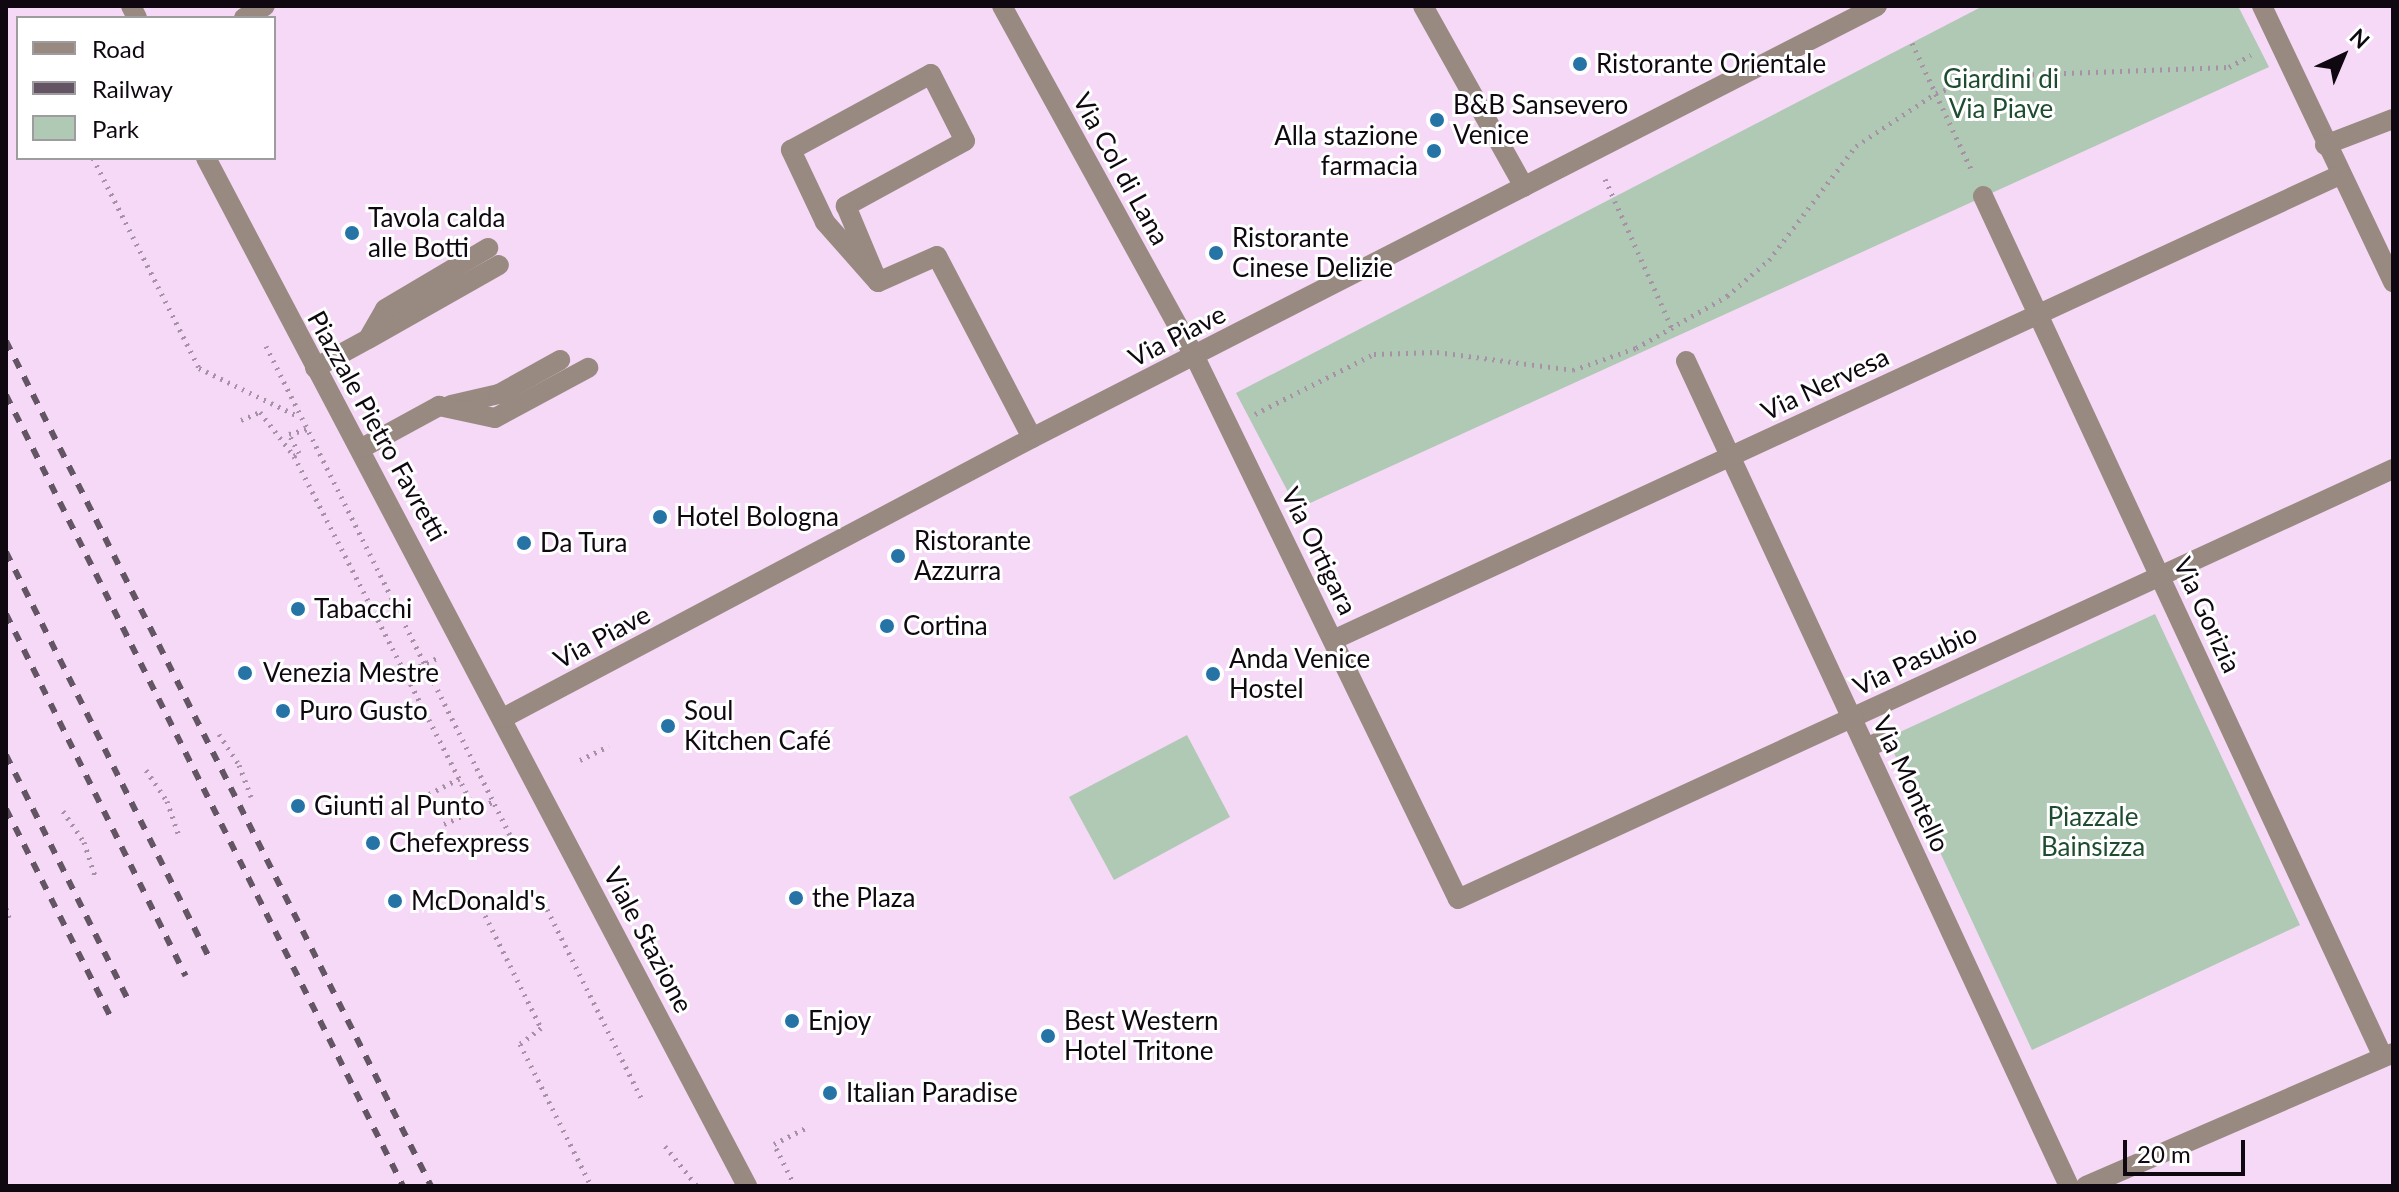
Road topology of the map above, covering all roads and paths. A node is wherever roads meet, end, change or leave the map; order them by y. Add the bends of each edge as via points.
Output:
1 (265, 6) edge
2 (1002, 6) edge
3 (1423, 6) edge
4 (1877, 6) edge
5 (2262, 6) edge
6 (248, 16) edge
7 (2277, 39) junction
8 (1912, 43) dead end
9 (1936, 93) junction
10 (2393, 119) edge
11 (2325, 145) junction
12 (1592, 153) junction
13 (94, 160) edge
14 (207, 160) edge
15 (2340, 175) junction
16 (1524, 187) junction
17 (1983, 196) joint
18 (494, 256) dead end
19 (878, 282) junction
20 (2393, 282) edge
21 (2038, 314) junction
22 (1673, 329) junction
23 (264, 341) dead end
24 (1195, 357) junction
25 (560, 360) dead end
26 (1686, 361) joint
27 (315, 368) junction
28 (588, 368) dead end
29 (269, 400) junction
30 (439, 406) junction
31 (260, 412) junction
32 (299, 416) junction
33 (241, 420) dead end
34 (308, 429) junction
35 (1231, 431) junction
36 (1032, 438) junction
37 (362, 448) junction
38 (294, 456) junction
39 (1731, 456) junction
40 (2393, 469) edge
41 (2160, 577) junction
42 (1333, 640) junction
43 (503, 718) junction
44 (1851, 718) junction
45 (219, 734) dead end
46 (1887, 738) dead end
47 (609, 746) dead end
48 (1866, 748) junction
49 (580, 760) dead end
50 (146, 770) dead end
51 (459, 779) junction
52 (429, 794) dead end
53 (251, 797) dead end
54 (494, 801) junction
55 (475, 810) junction
56 (63, 811) dead end
57 (444, 824) dead end
58 (178, 833) dead end
59 (510, 835) dead end
60 (95, 875) dead end
61 (540, 895) dead end
62 (1458, 899) joint
63 (478, 901) dead end
64 (6, 908) edge
65 (9, 918) dead end
66 (2388, 1055) edge
67 (641, 1098) dead end
68 (806, 1128) dead end
69 (665, 1146) dead end
70 (591, 1186) edge
71 (697, 1186) edge
72 (747, 1186) edge
73 (795, 1186) edge
74 (2069, 1186) edge
75 (2086, 1186) edge

1 - 6 street
2 - 24 street, Via Col di Lana
3 - 16 street
4 - 12 street, Via Piave
5 - 7 street
7 - 9 path via 2229,67 1984,76
7 - 11 street
8 - 9 path
9 - 17 path
9 - 22 path via 1856,146 1769,260 1727,296
10 - 11 street
11 - 15 street
12 - 16 street, Via Piave
12 - 22 path
13 - 29 path via 199,368
14 - 27 street, Piazzale Pietro Favretti
15 - 20 street
15 - 21 street, Via Nervesa
16 - 24 street, Via Piave
17 - 21 street, Via Gorizia
18 - 27 street via 385,309 368,339
19 - 19 street via 846,206 965,141 931,74 791,150 825,222
19 - 36 street via 937,256
21 - 39 street, Via Nervesa
21 - 41 street, Via Gorizia
22 - 26 path
22 - 35 path via 1573,370 1437,352 1374,354 1352,361
23 - 32 path
24 - 35 street, Via Ortigara
24 - 36 street, Via Piave
25 - 30 street via 499,394
26 - 39 street, Via Montello
27 - 37 street, Piazzale Pietro Favretti
28 - 30 street via 495,418
29 - 31 path
29 - 32 path
30 - 37 street
31 - 33 path
31 - 38 path
32 - 34 path
34 - 38 path via 289,434 299,453
34 - 54 path
35 - 42 street, Via Ortigara
36 - 43 street, Via Piave
37 - 43 street, Piazzale Pietro Favretti
38 - 51 path
39 - 42 street, Via Nervesa
39 - 44 street, Via Montello
40 - 41 street, Via Pasubio
41 - 44 street, Via Pasubio
41 - 66 street, Via Gorizia via 2164,610
42 - 62 street, Via Ortigara
43 - 72 street, Viale Stazione
44 - 48 street, Via Montello
44 - 62 street, Via Pasubio
45 - 53 path
46 - 48 street
47 - 49 path
48 - 74 street, Via Montello
50 - 58 path via 167,801
51 - 52 path
51 - 55 path
54 - 55 path
54 - 59 path
55 - 57 path
56 - 60 path via 84,842
61 - 67 path
63 - 70 path via 541,1028 520,1044
64 - 65 path
66 - 75 street
68 - 73 path via 774,1144
69 - 71 path

